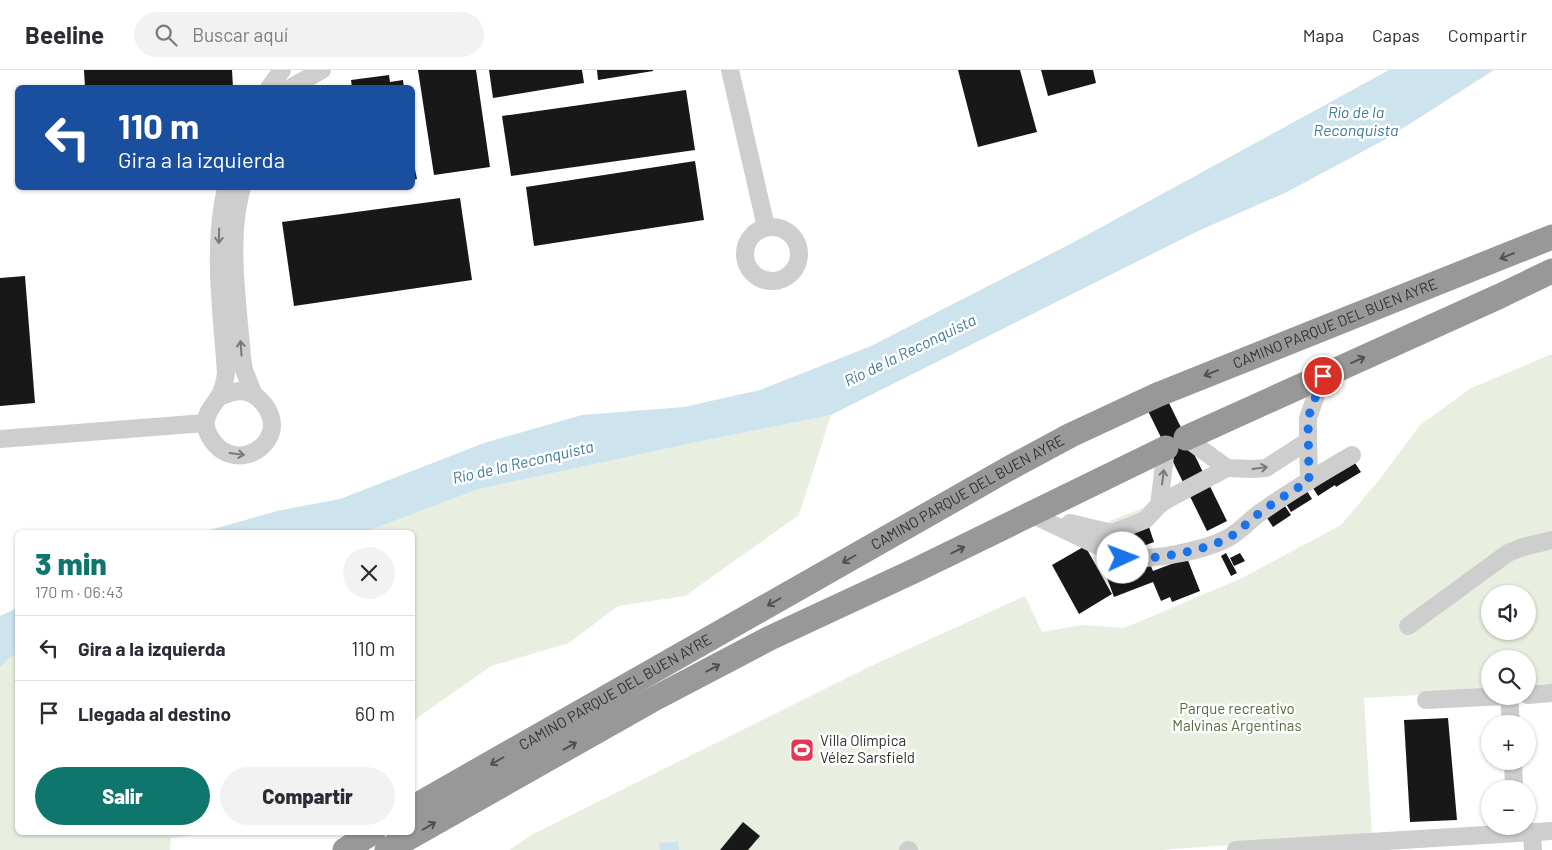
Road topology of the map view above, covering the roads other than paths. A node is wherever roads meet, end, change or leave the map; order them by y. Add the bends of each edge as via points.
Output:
1 (282, 70) edge
2 (322, 70) edge
3 (730, 70) edge
4 (271, 85) edge
5 (295, 85) edge
6 (226, 190) edge
7 (242, 190) edge
8 (766, 228) dead end
9 (1552, 237) edge
10 (1552, 271) edge
11 (1323, 376) junction
12 (254, 395) junction
13 (219, 397) junction
14 (205, 423) junction
15 (0, 439) edge
16 (1308, 441) junction
17 (1176, 443) junction
18 (1352, 455) dead end
19 (1227, 468) junction
20 (1309, 481) junction
21 (1159, 505) junction
22 (1032, 514) junction
23 (1552, 540) edge
24 (1408, 626) dead end
25 (1552, 693) edge
26 (1536, 694) edge
27 (1481, 697) edge
28 (1426, 700) dead end
29 (415, 806) edge
30 (1536, 830) edge
31 (1552, 831) edge
32 (1481, 833) edge
33 (415, 834) edge
34 (368, 835) edge
35 (413, 835) edge
36 (1524, 835) edge
37 (1258, 849) edge
38 (345, 850) edge
39 (387, 850) edge
40 (1236, 850) edge
41 (1532, 850) edge

1 - 4 street
2 - 5 street
3 - 8 street
6 -> 13 street via 219,239 226,373
12 -> 7 street via 242,357 235,262 236,217
9 -> 29 highway, CAMINO PARQUE DEL BUEN AYRE via 1156,396 1072,435
11 -> 10 highway, CAMINO PARQUE DEL BUEN AYRE
11 - 16 street via 1308,418
11 - 17 highway, CAMINO PARQUE DEL BUEN AYRE
12 - 13 street via 241,391
14 -> 12 street via 219,448 231,455 243,456 254,452 271,431 271,417
13 - 14 street via 210,408
14 - 15 street
19 -> 16 street via 1266,468
16 - 20 street
17 - 19 street
21 -> 17 street
17 - 22 highway, CAMINO PARQUE DEL BUEN AYRE
18 - 20 street
19 - 21 street
20 - 22 street via 1263,510 1229,538 1188,551 1135,559 1123,558
21 - 22 street via 1145,520 1112,533
33 -> 22 highway, CAMINO PARQUE DEL BUEN AYRE via 650,701 761,643
23 - 24 street via 1508,554
25 - 26 street
27 - 28 street
30 - 31 street
32 - 37 street
34 - 38 highway
39 -> 35 highway, CAMINO PARQUE DEL BUEN AYRE
36 - 41 street
37 - 40 street

